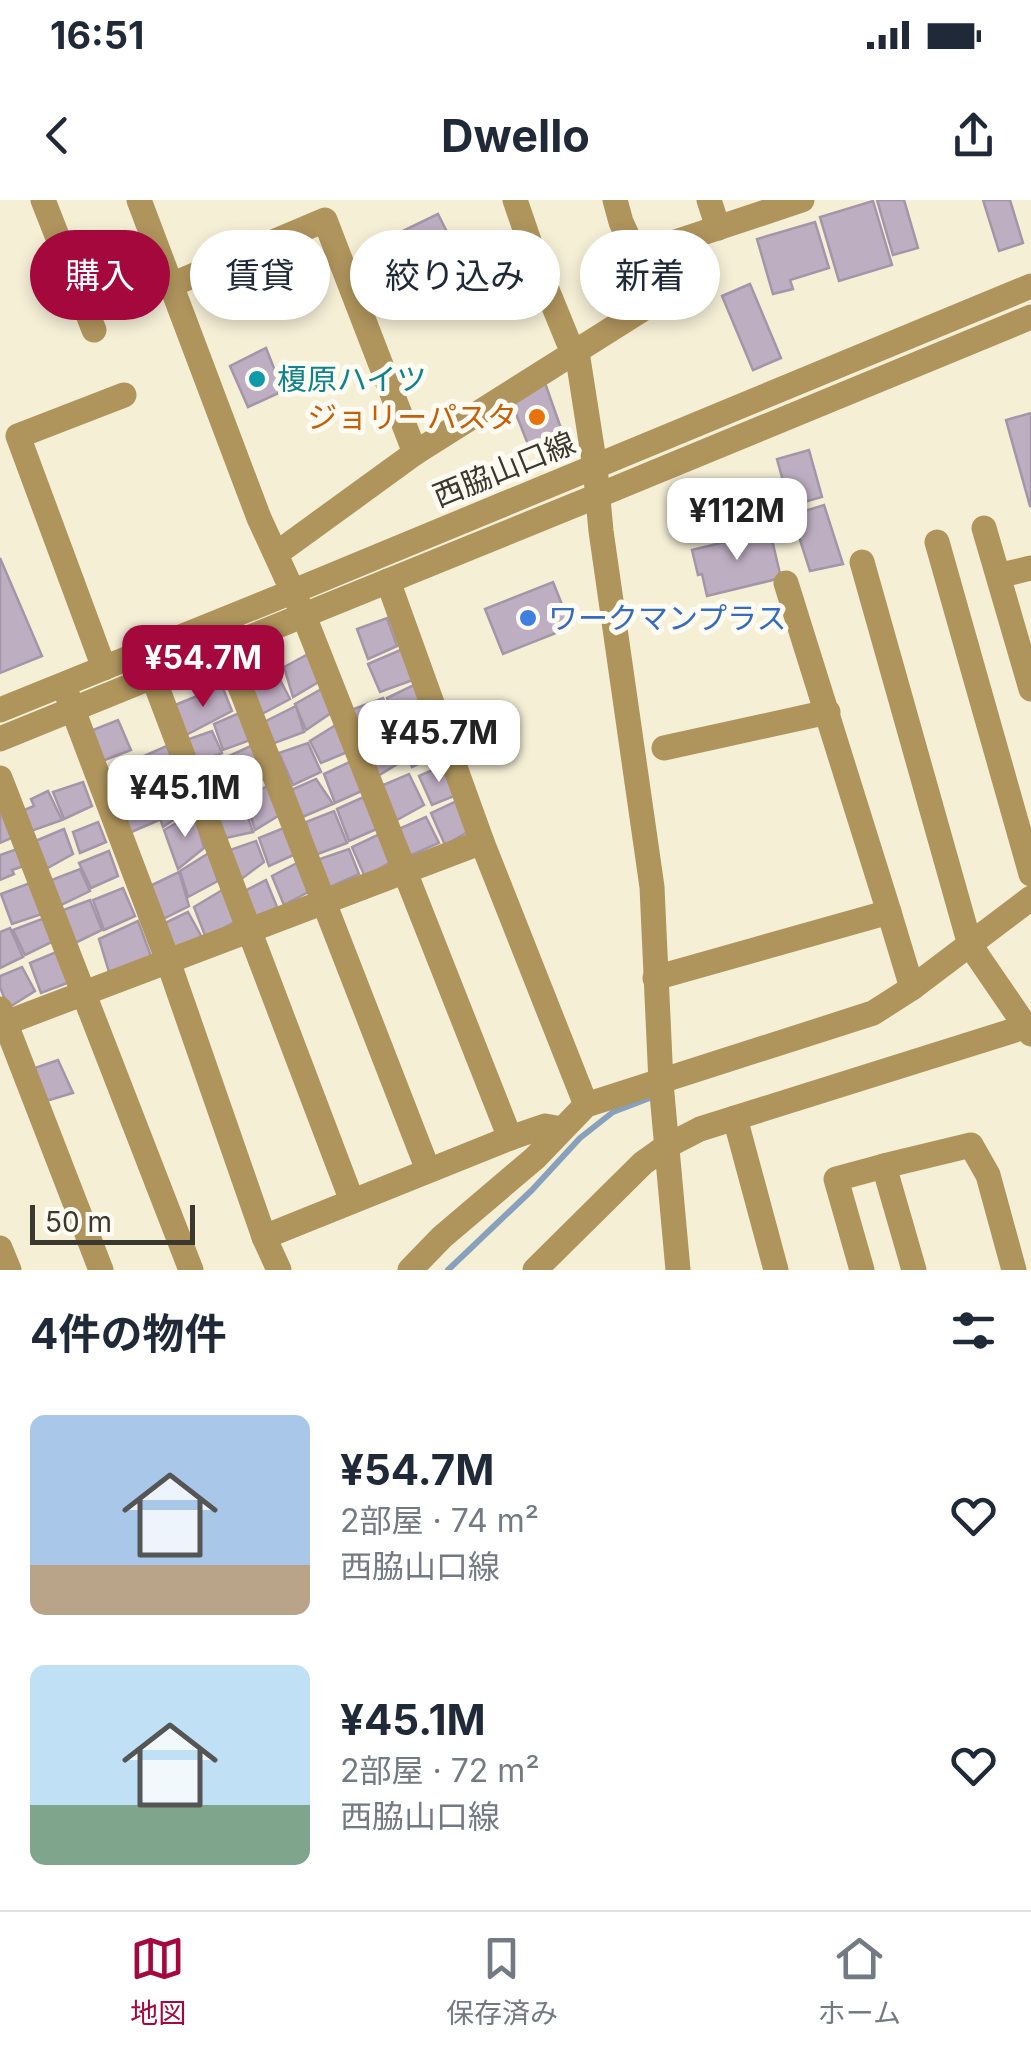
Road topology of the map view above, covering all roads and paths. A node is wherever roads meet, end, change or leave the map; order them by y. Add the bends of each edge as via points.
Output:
1 (42, 200) edge
2 (139, 200) edge
3 (515, 200) edge
4 (615, 200) edge
5 (802, 200) edge
6 (321, 210) edge
7 (714, 216) edge
8 (625, 230) edge
9 (686, 230) edge
10 (171, 285) junction
11 (1031, 286) edge
12 (1031, 317) edge
13 (626, 320) edge
14 (94, 330) dead end
15 (577, 352) junction
16 (124, 395) dead end
17 (415, 453) junction
18 (595, 466) junction
19 (597, 496) junction
20 (984, 528) dead end
21 (937, 542) dead end
22 (276, 554) junction
23 (862, 562) dead end
24 (388, 581) junction
25 (786, 583) dead end
26 (294, 591) junction
27 (304, 616) junction
28 (226, 648) junction
29 (104, 668) junction
30 (153, 677) junction
31 (1030, 681) edge
32 (63, 684) junction
33 (73, 709) junction
34 (0, 710) edge
35 (828, 712) junction
36 (0, 739) edge
37 (664, 748) dead end
38 (0, 778) edge
39 (482, 842) junction
40 (406, 872) junction
41 (1031, 874) edge
42 (1031, 898) edge
43 (324, 902) junction
44 (890, 912) junction
45 (249, 930) junction
46 (970, 944) junction
47 (168, 960) junction
48 (655, 978) junction
49 (912, 988) junction
50 (84, 993) junction
51 (2, 1019) edge
52 (1029, 1029) edge
53 (661, 1083) junction
54 (586, 1106) junction
55 (735, 1118) junction
56 (562, 1129) junction
57 (510, 1138) junction
58 (666, 1146) junction
59 (884, 1166) junction
60 (428, 1170) junction
61 (352, 1201) junction
62 (264, 1237) junction
63 (0, 1248) edge
64 (546, 1266) edge
65 (9, 1270) edge
66 (101, 1270) edge
67 (191, 1270) edge
68 (279, 1270) edge
69 (410, 1270) edge
70 (678, 1270) edge
71 (776, 1270) edge
72 (862, 1270) edge
73 (914, 1270) edge
74 (1014, 1270) edge

1 - 14 street
2 - 10 street
3 - 15 street
4 - 8 street
5 - 7 street
6 - 10 street
6 - 17 street
7 - 9 street
10 - 22 street
11 - 18 street, 西脇山口線
12 - 19 street, 西脇山口線
13 - 15 street
15 - 17 street
15 - 18 street
16 - 29 street via 18,436
17 - 22 street
18 - 19 street
18 - 26 street, 西脇山口線
19 - 24 street, 西脇山口線
19 - 48 street via 652,887
20 - 31 street
21 - 41 street
22 - 26 street
23 - 46 street
24 - 27 street, 西脇山口線
24 - 39 street
25 - 35 street
26 - 27 street
26 - 29 street, 西脇山口線
27 - 28 street, 西脇山口線
27 - 40 street
28 - 30 street, 西脇山口線
28 - 43 street
29 - 32 street, 西脇山口線
30 - 33 street, 西脇山口線
30 - 45 street
32 - 33 street
32 - 34 street, 西脇山口線
33 - 36 street, 西脇山口線
33 - 47 street
35 - 37 street
35 - 44 street
38 - 50 street
39 - 40 street
39 - 54 street
40 - 43 street
40 - 57 street
42 - 46 street
43 - 45 street
43 - 60 street
44 - 48 street
44 - 49 street
45 - 47 street
45 - 61 street
46 - 49 street
46 - 52 street
47 - 50 street
47 - 62 street
48 - 53 street
49 - 53 street via 873,1013
50 - 51 street
50 - 67 street
51 - 66 street
52 - 55 street
53 - 54 street
53 - 58 street
54 - 56 street
55 - 58 street
55 - 71 street
56 - 57 street via 545,1126
56 - 69 street
57 - 60 street
58 - 64 street
58 - 70 street
59 - 72 street via 836,1180
59 - 73 street
59 - 74 street via 970,1145 988,1175
60 - 61 street
61 - 62 street
62 - 68 street
63 - 65 street

